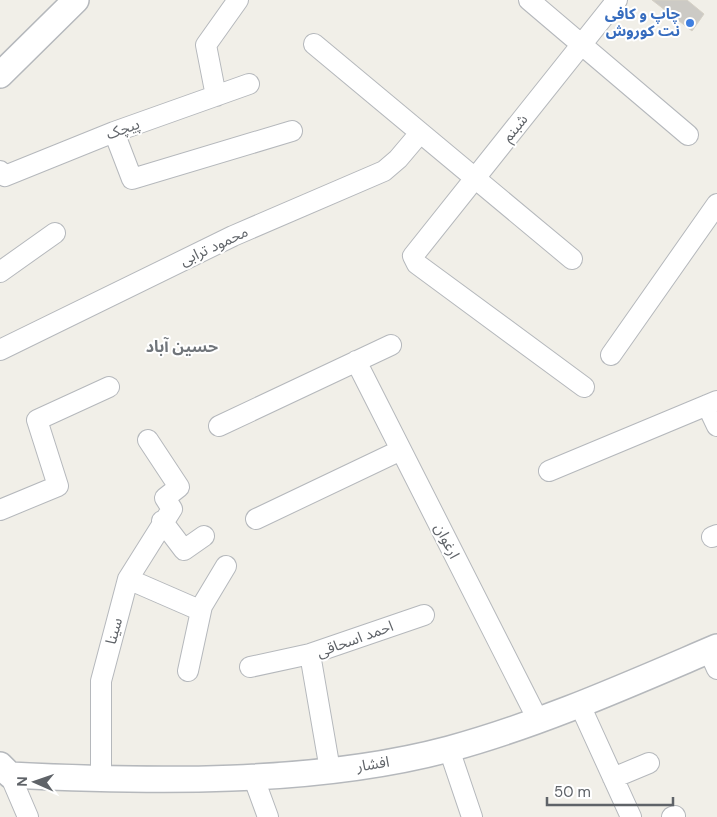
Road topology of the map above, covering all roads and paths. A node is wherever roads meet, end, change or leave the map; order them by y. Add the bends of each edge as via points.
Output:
1 (76, 0) edge
2 (238, 0) edge
3 (529, 0) edge
4 (617, 0) edge
5 (314, 44) dead end
6 (581, 44) junction
7 (0, 75) edge
8 (248, 84) dead end
9 (216, 96) junction
10 (292, 131) dead end
11 (114, 132) junction
12 (420, 133) junction
13 (688, 135) dead end
14 (0, 171) edge
15 (475, 178) junction
16 (717, 204) edge
17 (55, 233) dead end
18 (572, 259) dead end
19 (0, 272) edge
20 (391, 346) dead end
21 (0, 350) edge
22 (610, 355) dead end
23 (356, 361) junction
24 (109, 387) dead end
25 (584, 387) dead end
26 (712, 403) edge
27 (219, 426) dead end
28 (717, 426) edge
29 (148, 440) dead end
30 (400, 450) junction
31 (549, 471) dead end
32 (0, 510) edge
33 (256, 519) dead end
34 (162, 522) junction
35 (204, 536) dead end
36 (226, 566) dead end
37 (128, 579) junction
38 (202, 606) junction
39 (424, 614) dead end
40 (310, 654) junction
41 (714, 656) edge
42 (250, 667) dead end
43 (188, 671) dead end
44 (579, 703) junction
45 (538, 720) junction
46 (449, 749) junction
47 (649, 763) dead end
48 (5, 770) edge
49 (330, 770) junction
50 (253, 776) junction
51 (613, 778) junction
52 (101, 780) junction
53 (28, 817) edge
54 (268, 817) edge
55 (472, 817) edge
56 (631, 817) edge

1 - 7 street
2 - 9 street via 206,45
3 - 6 street
4 - 6 street, شبنم
5 - 12 street
6 - 13 street
6 - 15 street, شبنم
8 - 9 street, پیچک
9 - 11 street, پیچک
10 - 11 street via 132,178
11 - 14 street, پیچک via 5,176
12 - 15 street
12 - 21 street, محمود ترابی via 384,171 233,236
15 - 18 street
15 - 25 street, شبنم via 413,256 417,264
16 - 22 street
17 - 19 street
20 - 23 street
23 - 27 street
23 - 30 street, ارغوان
24 - 32 street via 37,420 58,486
26 - 28 street
26 - 31 street
29 - 34 street, سینا via 179,487 164,498 172,509
30 - 33 street
30 - 45 street, ارغوان
34 - 35 street via 184,550
34 - 37 street, سینا
36 - 38 street
37 - 38 street via 197,609
37 - 52 street, سینا via 101,681
38 - 43 street
39 - 40 street, احمد اسحاقی
40 - 42 street
40 - 49 street, احمد اسحاقی
41 - 44 street, افشار
44 - 45 street, افشار
44 - 51 street
45 - 46 street, افشار
46 - 49 street, افشار via 390,762
46 - 55 street
47 - 51 street
48 - 52 street, افشار
48 - 53 street
49 - 50 street, افشار
50 - 52 street, افشار
50 - 54 street
51 - 56 street

